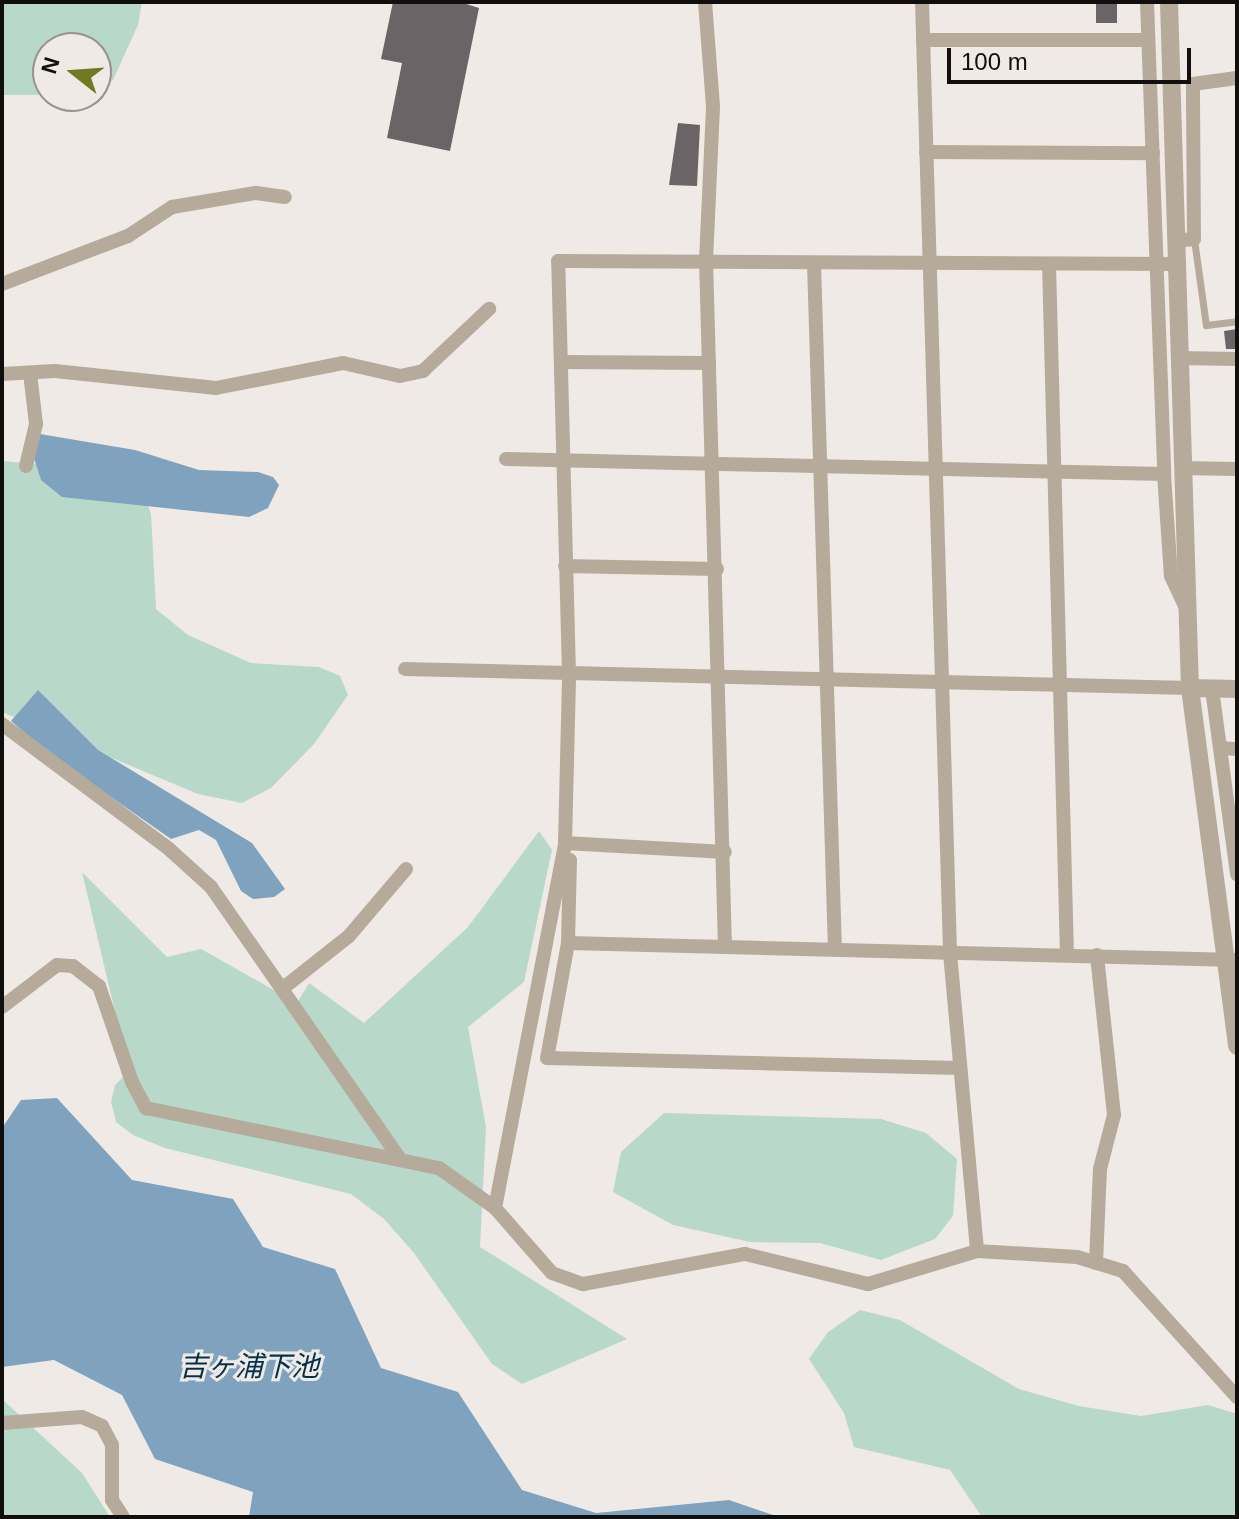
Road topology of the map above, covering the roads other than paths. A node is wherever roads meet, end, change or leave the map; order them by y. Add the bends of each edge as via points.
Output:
1 (705, 2) edge
2 (922, 2) edge
3 (1147, 2) edge
4 (1169, 2) edge
5 (923, 40) junction
6 (1148, 40) junction
7 (1237, 78) edge
8 (926, 152) junction
9 (1153, 153) junction
10 (285, 197) dead end
11 (1184, 240) junction
12 (706, 259) junction
13 (930, 262) junction
14 (814, 263) junction
15 (1049, 264) junction
16 (1166, 264) junction
17 (2, 284) edge
18 (489, 309) dead end
19 (1237, 321) edge
20 (1179, 358) junction
21 (1237, 359) edge
22 (561, 362) junction
23 (709, 363) junction
24 (30, 373) junction
25 (2, 374) edge
26 (506, 459) dead end
27 (563, 460) junction
28 (713, 464) junction
29 (26, 466) dead end
30 (937, 466) junction
31 (819, 467) junction
32 (1237, 469) edge
33 (1056, 471) junction
34 (1173, 471) junction
35 (565, 566) junction
36 (717, 569) junction
37 (405, 669) dead end
38 (569, 674) junction
39 (720, 677) junction
40 (828, 678) junction
41 (943, 680) junction
42 (1060, 683) junction
43 (1190, 688) junction
44 (1212, 689) junction
45 (1237, 689) edge
46 (2, 724) edge
47 (1221, 748) junction
48 (1237, 749) edge
49 (1234, 826) edge
50 (564, 850) junction
51 (725, 852) junction
52 (406, 869) dead end
53 (1237, 874) edge
54 (568, 943) junction
55 (725, 947) junction
56 (835, 949) junction
57 (950, 953) junction
58 (1067, 954) junction
59 (1097, 955) junction
60 (1231, 960) edge
61 (282, 989) junction
62 (2, 1007) edge
63 (1237, 1046) edge
64 (959, 1068) junction
65 (399, 1157) junction
66 (495, 1208) junction
67 (977, 1251) junction
68 (1096, 1263) junction
69 (1237, 1397) edge
70 (2, 1423) edge
71 (123, 1517) edge

1 - 12 street via 713,107
2 - 5 street
3 - 6 street
4 - 11 street
5 - 6 street
5 - 8 street
6 - 9 street
7 - 11 street via 1193,84
8 - 9 street
8 - 13 street
9 - 16 street
10 - 17 street via 256,193 172,207 128,236
11 - 16 street
11 - 19 lane via 1206,325
12 - 14 street
12 - 22 street via 558,261
12 - 23 street
13 - 14 street
13 - 15 street
13 - 30 street
14 - 31 street
15 - 16 street
15 - 33 street
16 - 20 street
16 - 34 street
18 - 24 street via 423,371 400,376 343,363 216,388
20 - 21 street
20 - 34 street
22 - 23 street
22 - 27 street
23 - 28 street
24 - 25 street
24 - 29 street via 36,424
26 - 27 street
27 - 28 street
27 - 35 street
28 - 31 street
28 - 36 street
30 - 31 street
30 - 33 street
30 - 41 street
31 - 40 street
32 - 34 street
33 - 34 street
33 - 42 street
34 - 43 street
35 - 36 street
35 - 38 street
36 - 39 street
37 - 38 street
38 - 39 street
38 - 50 street
39 - 40 street
39 - 51 street
40 - 41 street
40 - 56 street
41 - 42 street
41 - 57 street
42 - 43 street
42 - 58 street
43 - 44 street
43 - 60 street
44 - 45 street
44 - 47 street
46 - 61 street via 169,849 211,887
47 - 48 street
47 - 49 street
49 - 53 street
50 - 51 street
50 - 54 street via 570,860
50 - 66 street
51 - 55 street
52 - 61 street via 349,936
54 - 55 street
54 - 64 street via 547,1058
55 - 56 street
56 - 57 street
57 - 58 street
57 - 64 street
58 - 59 street
59 - 60 street
59 - 68 street via 1114,1115 1100,1169
60 - 63 street
61 - 65 street
62 - 65 street via 57,965 73,966 99,986 146,1108
64 - 67 street
65 - 66 street via 439,1168
66 - 67 street via 552,1273 583,1284 745,1254 868,1284
67 - 68 street via 1077,1257
68 - 69 street via 1123,1271
70 - 71 street via 82,1417 102,1426 112,1445 112,1500

